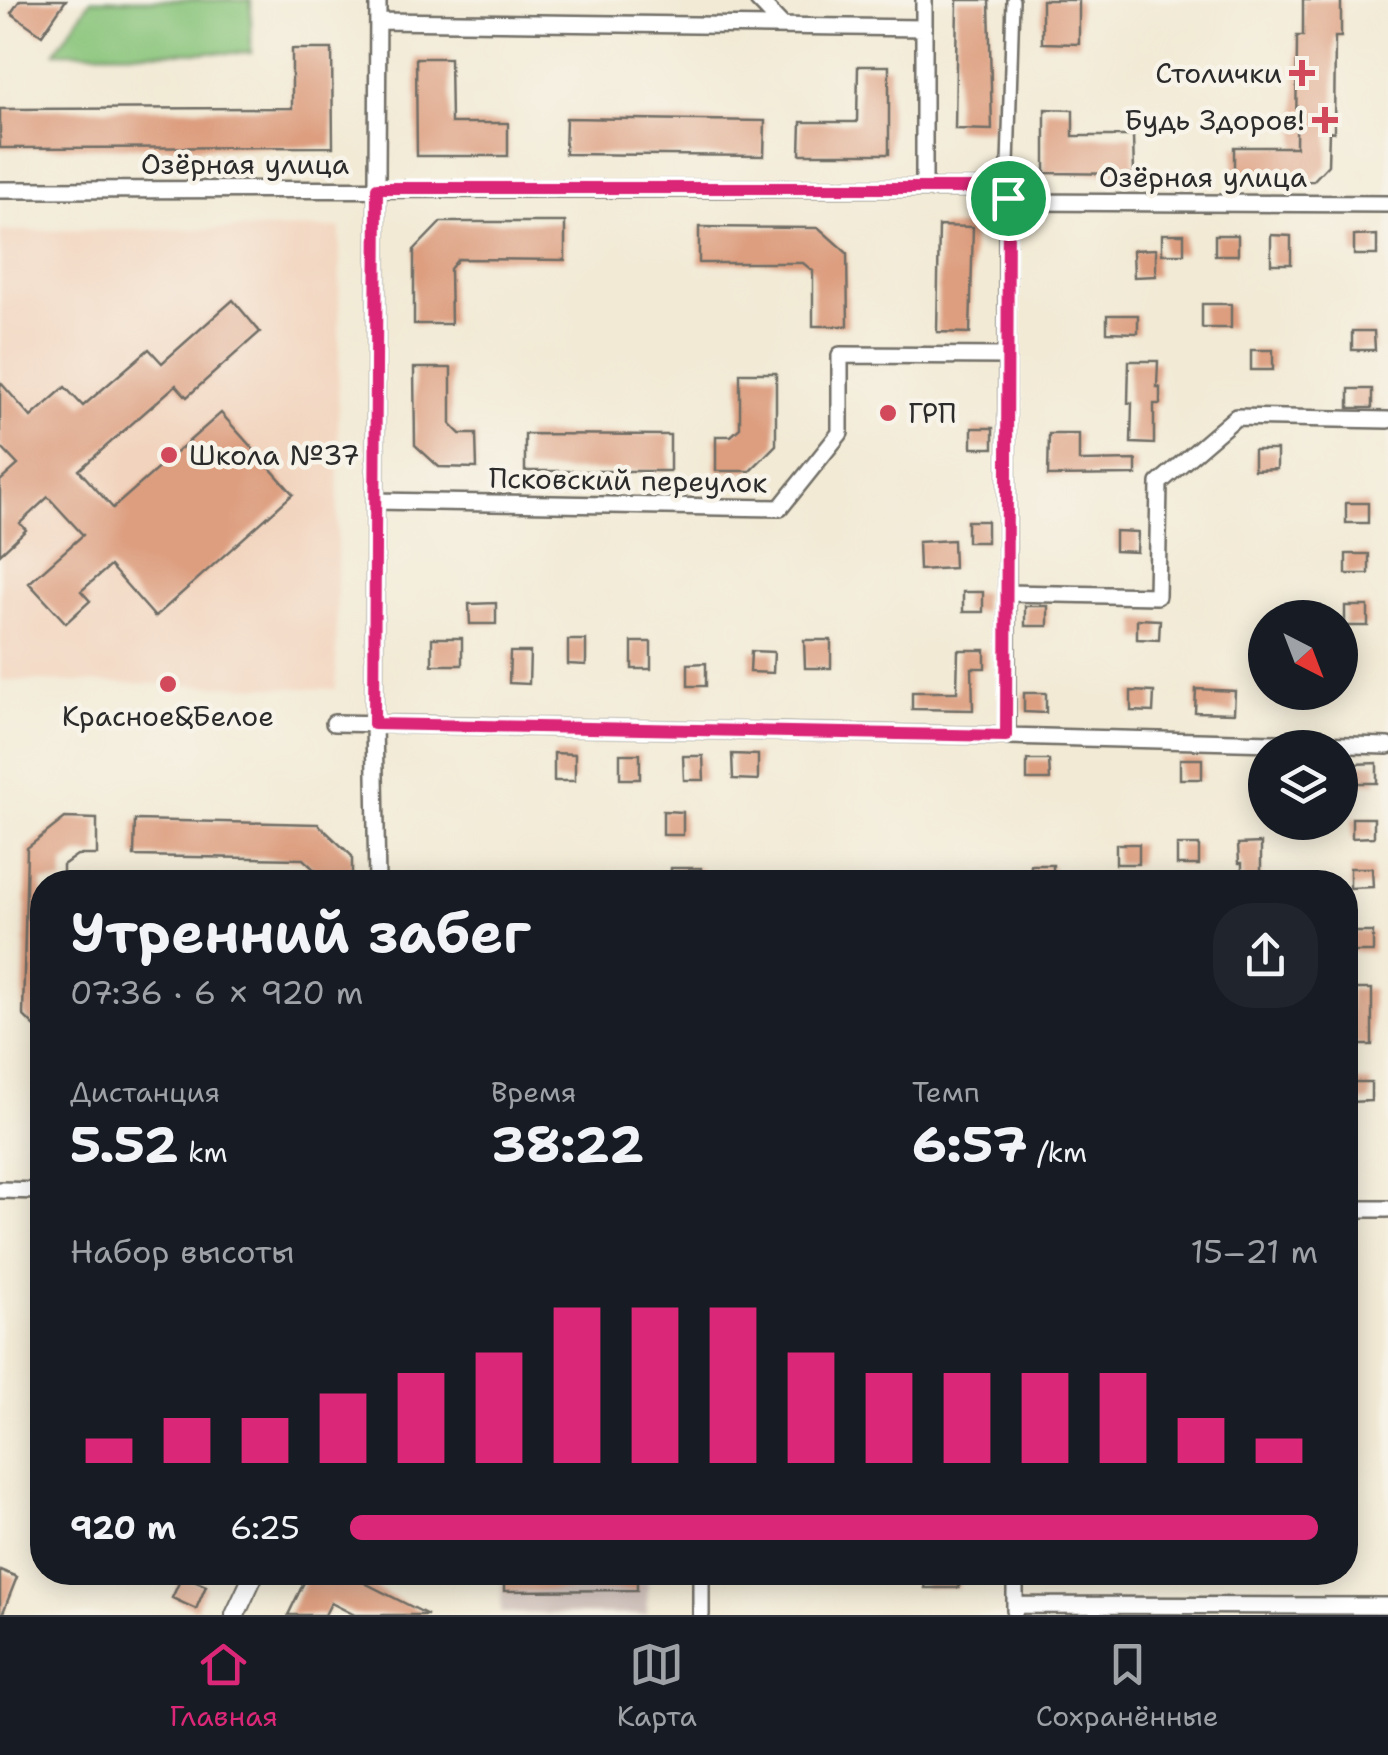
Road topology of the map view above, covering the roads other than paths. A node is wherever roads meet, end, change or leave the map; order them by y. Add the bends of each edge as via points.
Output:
1 (378, 0) edge
2 (758, 0) edge
3 (924, 0) edge
4 (1013, 0) edge
5 (378, 21) junction
6 (783, 26) junction
7 (924, 28) junction
8 (377, 188) junction
9 (924, 188) junction
10 (0, 190) edge
11 (1008, 198) junction
12 (1388, 204) edge
13 (1007, 356) junction
14 (1388, 420) edge
15 (375, 501) junction
16 (1007, 593) junction
17 (334, 723) dead end
18 (374, 724) junction
19 (1006, 736) junction
20 (1388, 746) edge
21 (377, 870) edge
22 (0, 1190) edge
23 (30, 1191) edge
24 (1358, 1209) edge
25 (1388, 1209) edge
26 (249, 1585) edge
27 (701, 1585) edge
28 (1014, 1585) edge
29 (1388, 1606) edge
30 (1015, 1610) edge
31 (234, 1615) edge
32 (701, 1615) edge

1 - 5 street
2 - 6 street
3 - 7 street
4 - 11 street
5 - 6 street
5 - 8 street
6 - 7 street
7 - 9 street
8 - 9 street, Озёрная улица
8 - 10 street, Озёрная улица
8 - 15 street
9 - 11 street, Озёрная улица via 986,188
11 - 12 street, Озёрная улица
11 - 13 street
13 - 15 street, Псковский переулок via 840,355 840,433 780,508
13 - 16 street
14 - 16 street via 1236,417 1158,483 1157,596
15 - 18 street
16 - 19 street
17 - 18 street
18 - 19 street
18 - 21 street
19 - 20 street
22 - 23 street
24 - 25 street
26 - 31 street
27 - 32 street
28 - 30 street
29 - 30 street

